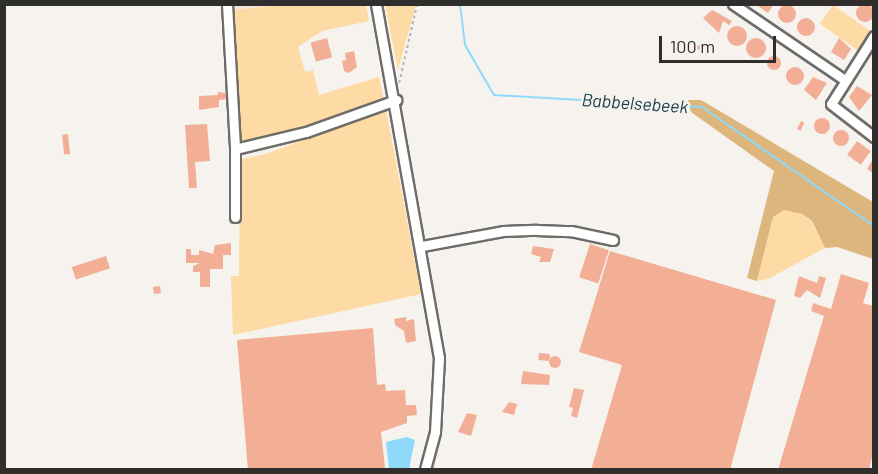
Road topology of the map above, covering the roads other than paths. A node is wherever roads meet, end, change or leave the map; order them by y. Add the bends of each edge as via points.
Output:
1 (227, 4) edge
2 (376, 4) edge
3 (733, 4) edge
4 (873, 36) edge
5 (845, 80) junction
6 (396, 100) junction
7 (873, 137) edge
8 (235, 149) junction
9 (235, 217) dead end
10 (613, 240) dead end
11 (422, 246) junction
12 (425, 470) edge

1 - 8 street
2 - 6 street
3 - 5 street
4 - 5 street
5 - 7 street via 831,106
6 - 8 street via 306,132
6 - 11 street
8 - 9 street
10 - 11 street via 571,231 503,231
11 - 12 street via 439,358 435,432

